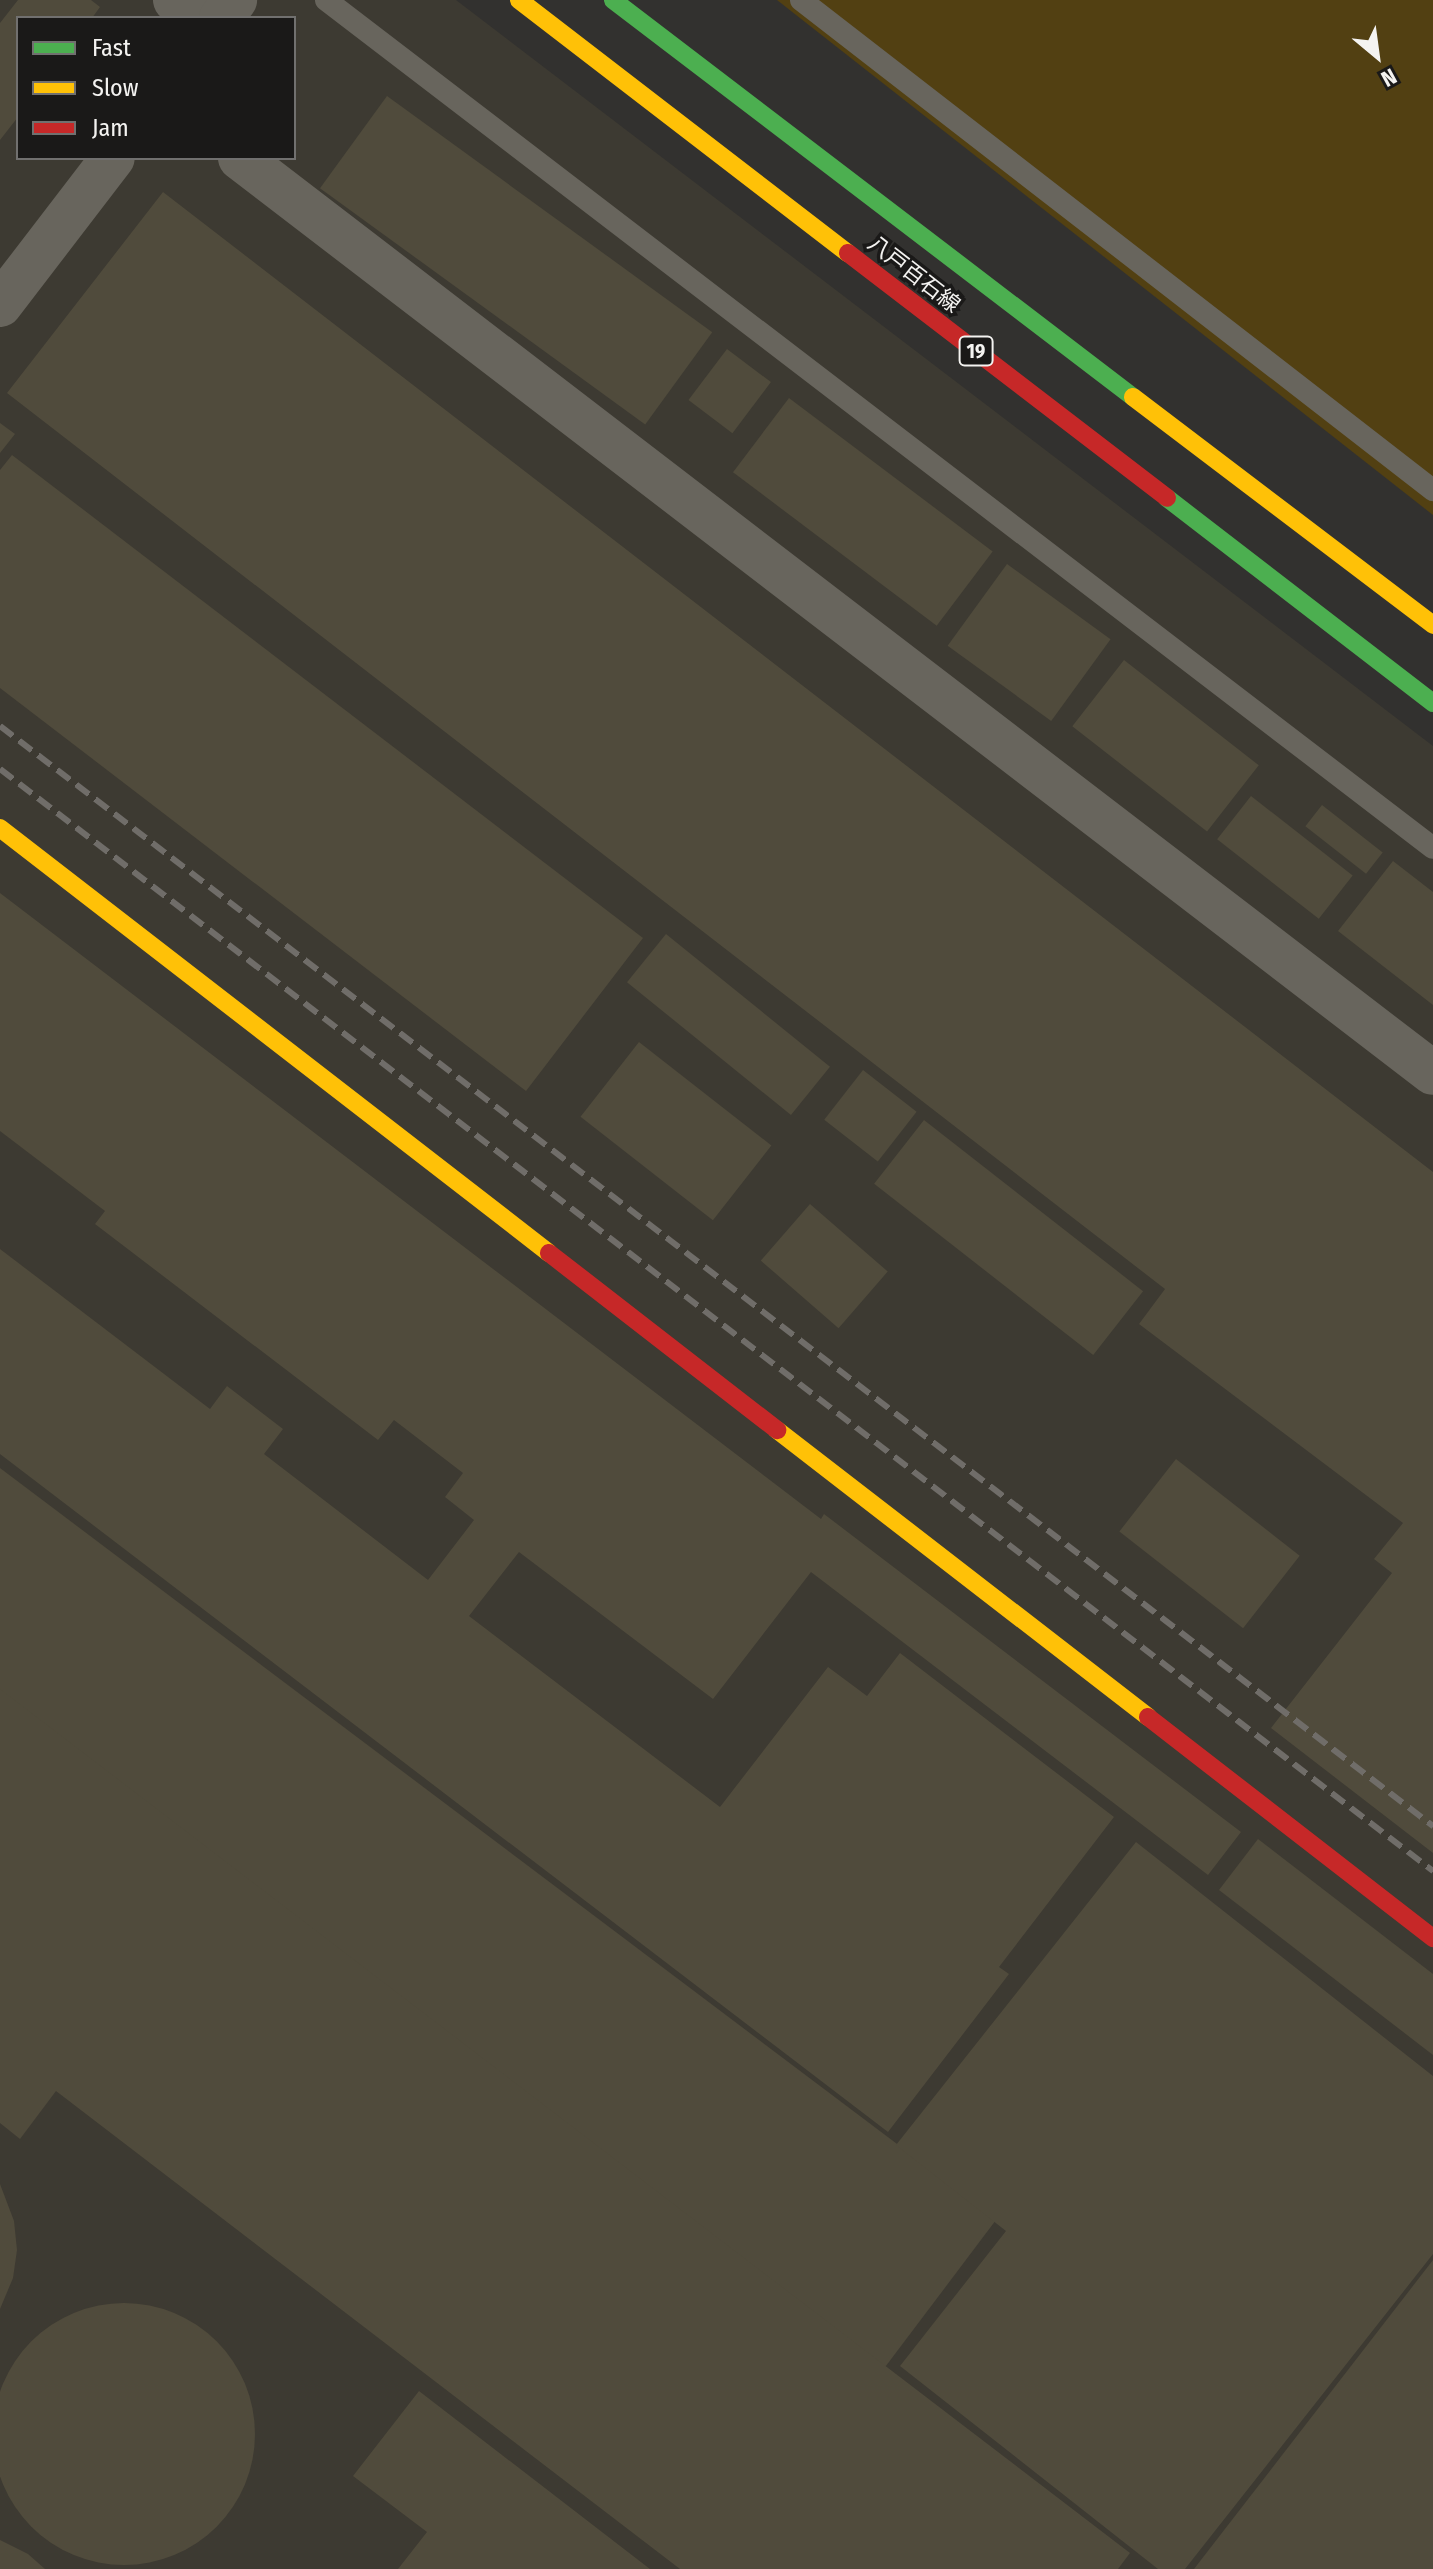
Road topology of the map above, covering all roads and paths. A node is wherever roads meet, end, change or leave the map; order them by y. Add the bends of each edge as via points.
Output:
1 (175, 0) edge
2 (235, 0) edge
3 (326, 0) edge
4 (519, 0) edge
5 (613, 0) edge
6 (801, 0) edge
7 (196, 16) edge
8 (223, 16) edge
9 (111, 160) edge
10 (243, 160) edge
11 (0, 305) edge
12 (1433, 490) edge
13 (1433, 625) edge
14 (1433, 703) edge
15 (0, 828) edge
16 (1433, 848) edge
17 (1433, 1073) edge
18 (1433, 1938) edge

1 - 7 street
2 - 8 street
3 - 16 lane
4 - 14 main road, 八戸百石線 / 19
5 - 13 main road, 八戸百石線
6 - 12 lane
9 - 11 street
10 - 17 street
15 - 18 main road

